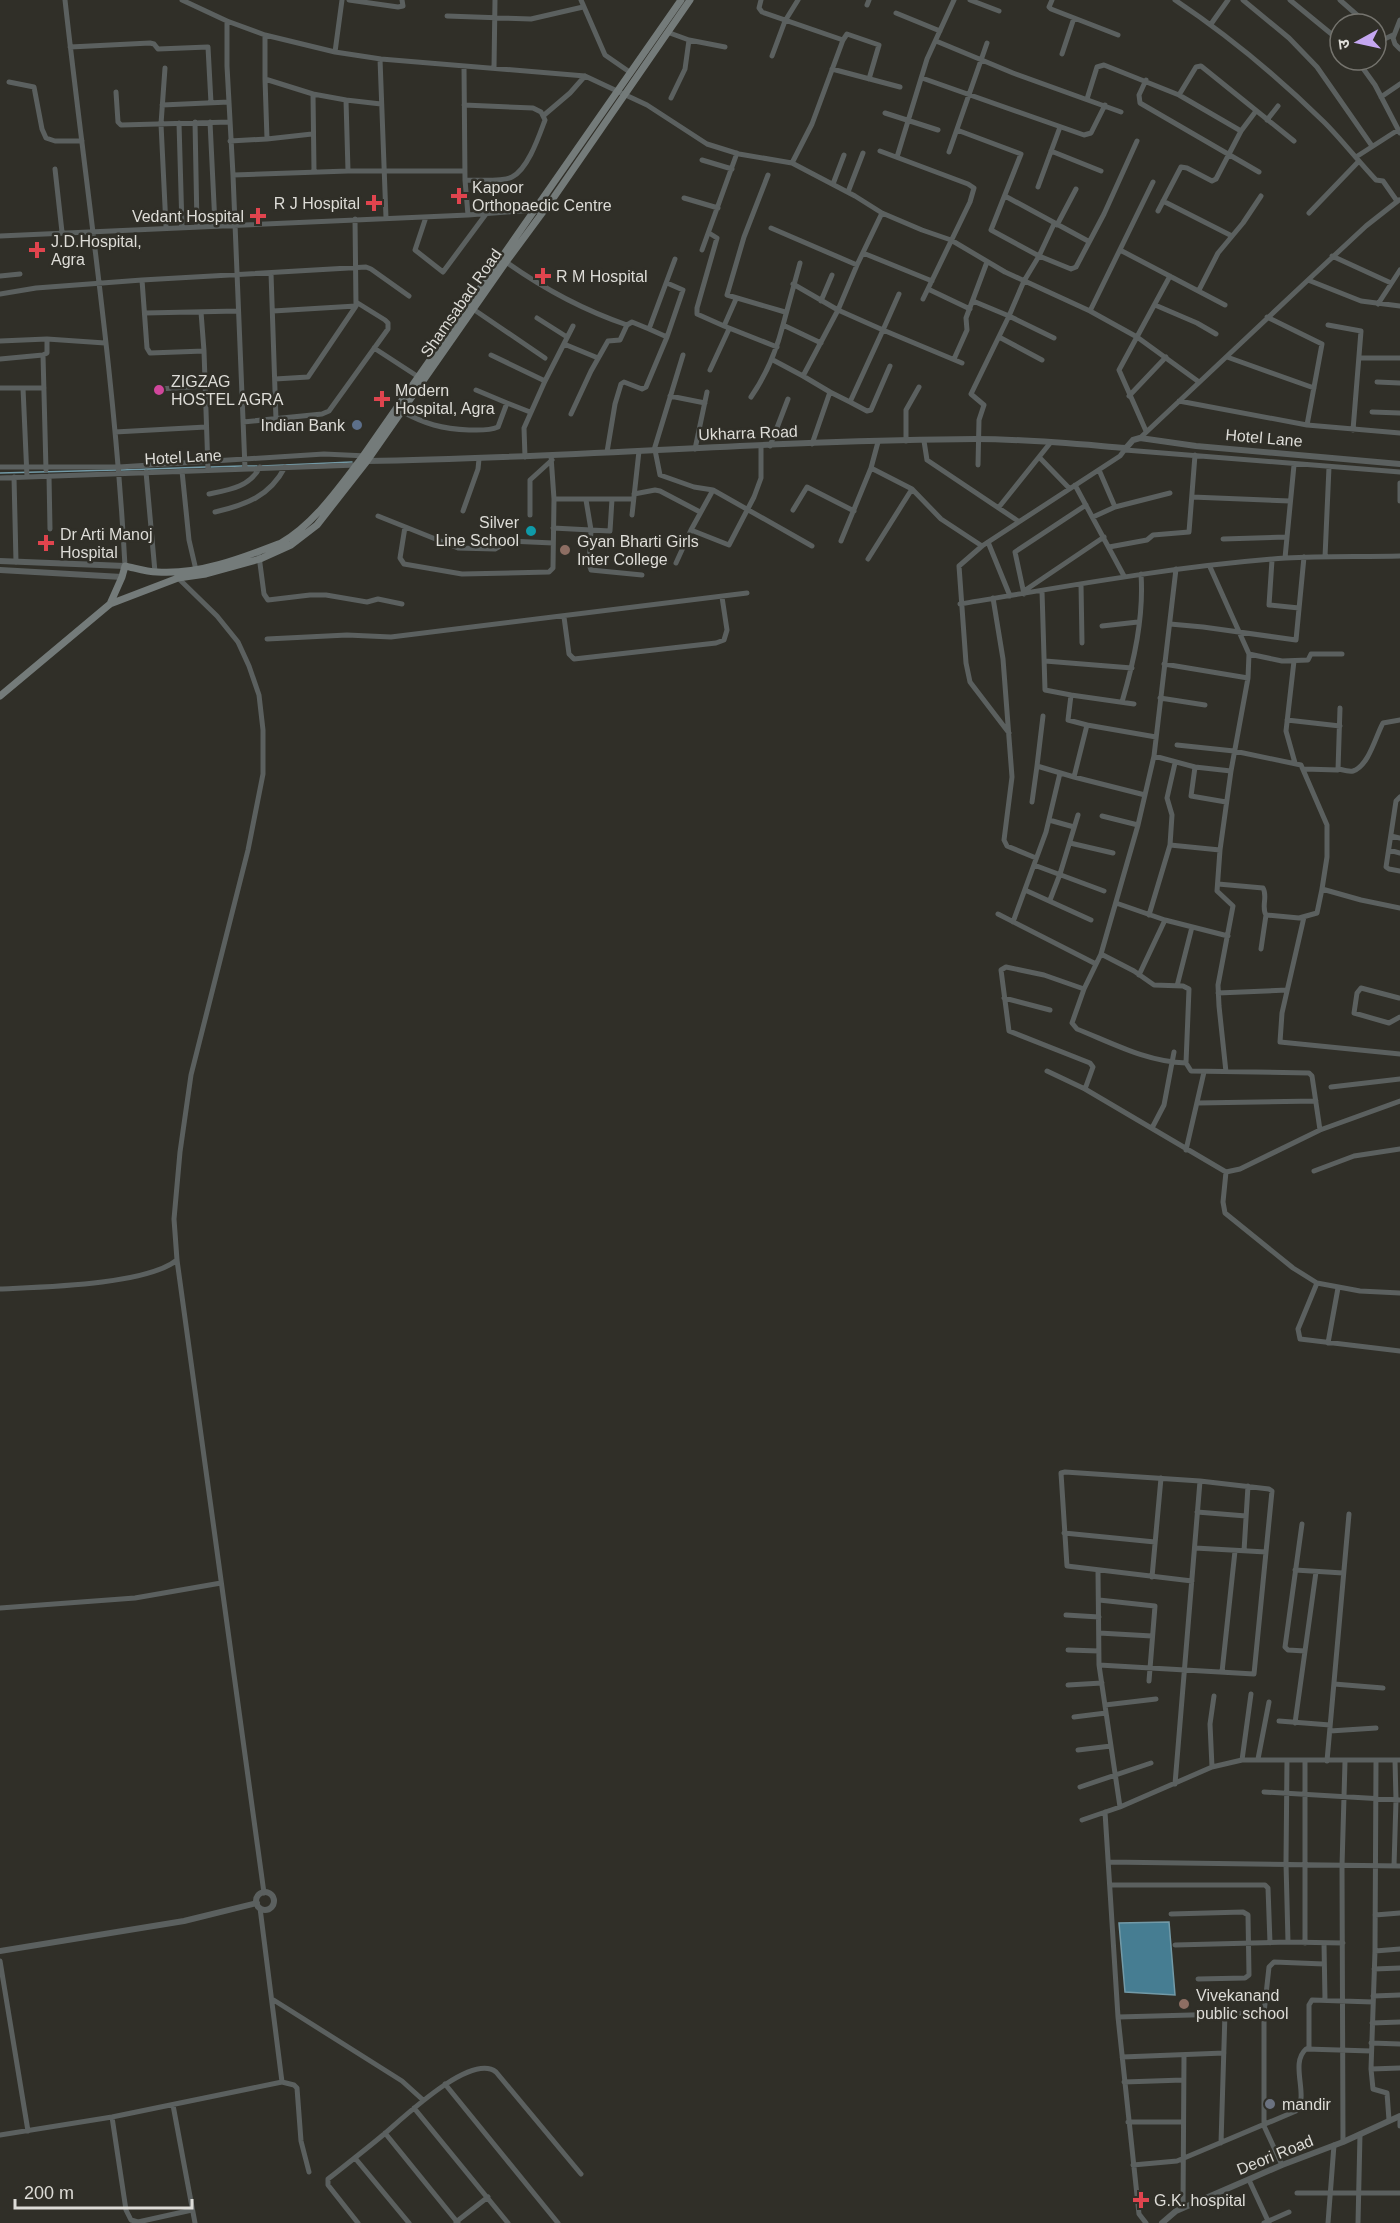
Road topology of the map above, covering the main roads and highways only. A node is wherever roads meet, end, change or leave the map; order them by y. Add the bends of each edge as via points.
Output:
1 (690, 0) edge
2 (677, 1) edge
3 (620, 94) junction
4 (539, 212) junction
5 (367, 457) junction
6 (259, 555) junction
7 (177, 575) junction
8 (110, 604) junction
9 (0, 696) edge

1 - 3 main road, Shamsabad Road
2 - 3 main road, Shamsabad Road
3 - 4 main road, Shamsabad Road
4 - 5 main road, Shamsabad Road
4 - 5 main road, Shamsabad Road via 417,376
5 - 6 main road, Shamsabad Road via 297,531
5 - 6 main road, Shamsabad Road via 311,531 291,545
6 - 7 main road, Shamsabad Road
6 - 7 main road, Shamsabad Road via 214,572
7 - 8 main road, Shamsabad Road
7 - 8 main road via 125,566
8 - 9 main road, Shamsabad Road

